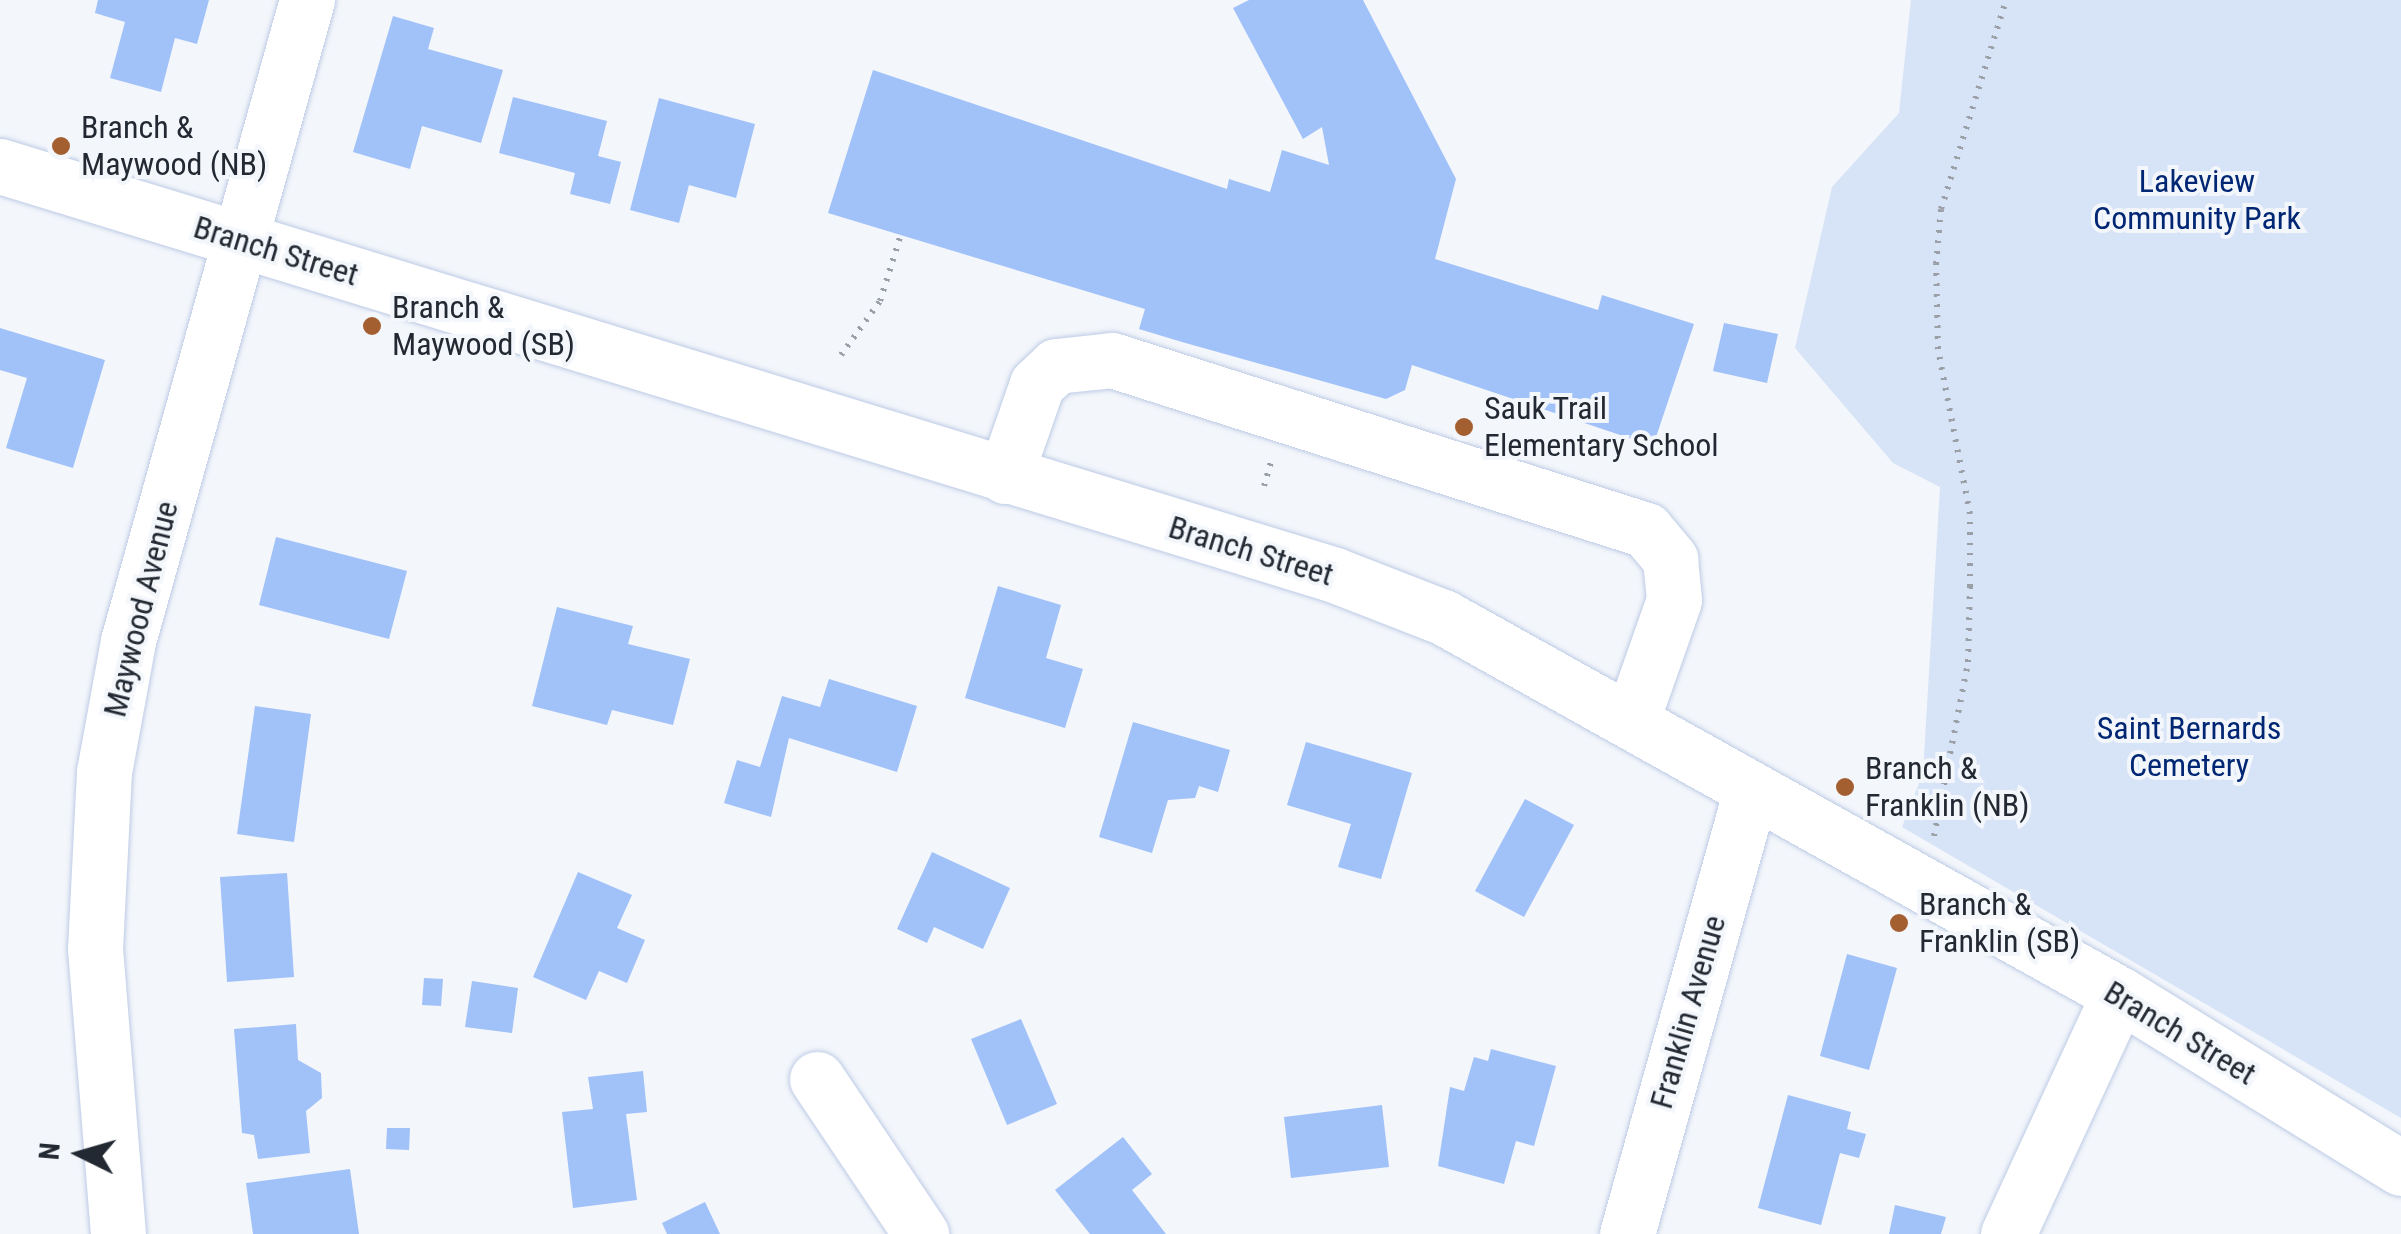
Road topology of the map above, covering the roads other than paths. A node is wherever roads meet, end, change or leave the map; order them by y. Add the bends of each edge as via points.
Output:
1 (307, 0) edge
2 (0, 166) edge
3 (238, 239) junction
4 (1005, 476) junction
5 (1632, 719) junction
6 (1751, 790) junction
7 (2119, 994) junction
8 (816, 1080) dead end
9 (2401, 1168) edge
10 (118, 1234) edge
11 (921, 1234) edge
12 (1627, 1234) edge
13 (2008, 1234) edge

1 - 3 street, Maywood Avenue
2 - 3 street, Branch Street
3 - 4 street, Branch Street
3 - 10 street, Maywood Avenue via 128,641 104,772 95,949
4 - 5 street, Branch Street via 1443,617
4 - 5 street via 1037,384 1056,366 1112,360 1646,530 1670,559 1674,600
5 - 6 street, Branch Street
6 - 7 street, Branch Street
6 - 12 street, Franklin Avenue
7 - 9 street, Branch Street
7 - 13 street
8 - 11 street

